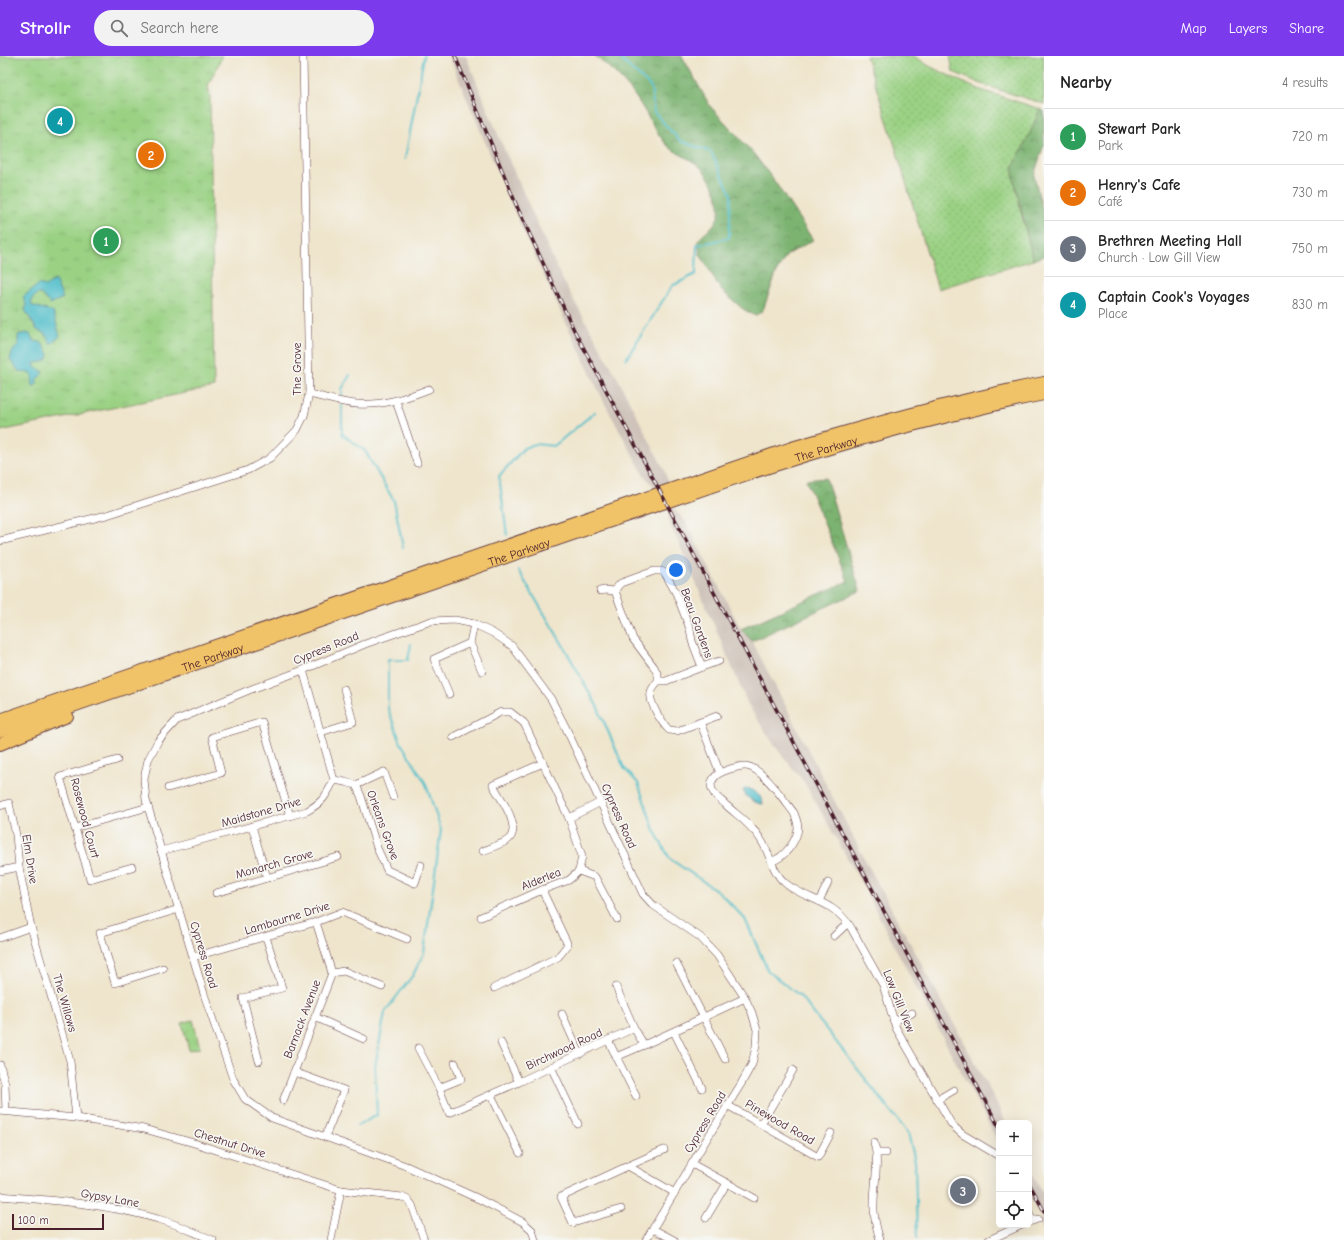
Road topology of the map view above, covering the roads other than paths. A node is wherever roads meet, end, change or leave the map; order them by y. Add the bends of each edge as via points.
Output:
1 (303, 56) edge
2 (1044, 383) edge
3 (429, 389) dead end
4 (308, 394) junction
5 (1044, 394) edge
6 (396, 401) junction
7 (417, 463) dead end
8 (0, 541) edge
9 (600, 591) dead end
10 (615, 591) junction
11 (474, 624) junction
12 (470, 643) junction
13 (719, 661) dead end
14 (702, 667) junction
15 (303, 670) junction
16 (482, 671) dead end
17 (118, 679) junction
18 (658, 681) junction
19 (133, 685) junction
20 (344, 688) dead end
21 (448, 694) dead end
22 (0, 712) edge
23 (717, 716) dead end
24 (0, 720) edge
25 (700, 722) junction
26 (0, 731) edge
27 (321, 732) junction
28 (453, 737) dead end
29 (0, 744) edge
30 (117, 760) dead end
31 (543, 763) junction
32 (720, 773) junction
33 (334, 780) junction
34 (356, 785) junction
35 (168, 788) dead end
36 (393, 797) dead end
37 (601, 802) junction
38 (0, 806) edge
39 (148, 807) junction
40 (290, 816) junction
41 (569, 818) junction
42 (252, 826) junction
43 (75, 828) junction
44 (161, 851) junction
45 (483, 851) dead end
46 (338, 857) dead end
47 (772, 861) junction
48 (421, 865) dead end
49 (19, 867) junction
50 (132, 867) dead end
51 (0, 871) edge
52 (578, 872) junction
53 (267, 878) junction
54 (828, 882) dead end
55 (542, 890) junction
56 (216, 893) dead end
57 (819, 901) junction
58 (179, 909) junction
59 (481, 917) dead end
60 (617, 919) dead end
61 (316, 922) junction
62 (848, 923) junction
63 (31, 927) junction
64 (834, 936) dead end
65 (266, 937) junction
66 (0, 938) edge
67 (407, 939) dead end
68 (193, 957) junction
69 (676, 963) dead end
70 (163, 968) dead end
71 (332, 973) junction
72 (382, 987) dead end
73 (616, 987) dead end
74 (494, 988) dead end
75 (745, 998) junction
76 (912, 1013) dead end
77 (562, 1014) dead end
78 (315, 1017) junction
79 (703, 1018) junction
80 (893, 1020) junction
81 (634, 1028) junction
82 (674, 1032) junction
83 (364, 1039) dead end
84 (608, 1040) junction
85 (501, 1043) dead end
86 (644, 1045) junction
87 (418, 1048) dead end
88 (580, 1054) junction
89 (616, 1057) junction
90 (724, 1059) dead end
91 (259, 1061) dead end
92 (455, 1063) dead end
93 (0, 1066) edge
94 (551, 1067) junction
95 (793, 1070) dead end
96 (294, 1072) junction
97 (519, 1082) junction
98 (439, 1088) junction
99 (702, 1088) dead end
100 (954, 1090) dead end
101 (492, 1095) junction
102 (636, 1096) dead end
103 (282, 1100) dead end
104 (937, 1100) junction
105 (727, 1105) junction
106 (3, 1111) edge
107 (76, 1118) junction
108 (578, 1124) dead end
109 (761, 1124) junction
110 (831, 1133) dead end
111 (325, 1137) junction
112 (874, 1142) dead end
113 (664, 1150) dead end
114 (520, 1153) dead end
115 (876, 1153) junction
116 (886, 1153) dead end
117 (996, 1154) edge
118 (692, 1164) junction
119 (628, 1166) junction
120 (727, 1183) junction
121 (340, 1190) junction
122 (675, 1193) junction
123 (0, 1196) edge
124 (754, 1198) dead end
125 (621, 1209) dead end
126 (706, 1218) dead end
127 (1016, 1228) edge
128 (653, 1229) junction
129 (993, 1239) edge
130 (213, 1240) edge
131 (331, 1240) edge
132 (424, 1240) edge
133 (536, 1240) edge
134 (646, 1240) edge
135 (674, 1240) edge
136 (880, 1240) edge

1 - 4 street, The Grove
2 - 17 highway, The Parkway via 924,410 792,448
3 - 6 street
4 - 6 street via 362,404
4 - 8 street, The Grove via 304,416 297,430 270,458 248,470 107,515
5 - 19 highway, The Parkway via 884,432 814,452
6 - 7 street
9 - 10 street
10 - 14 street, Beau Gardens via 621,583 654,571 665,573 676,593
10 - 18 street via 633,639 654,667
11 - 12 street
11 - 15 street, Cypress Road via 455,620 431,621 365,644
11 - 37 street, Cypress Road via 512,646 533,673 551,699
12 - 16 street
12 - 21 street via 434,659
13 - 14 street, Beau Gardens
14 - 18 street, Beau Gardens via 666,681
15 - 27 street
15 - 39 street, Cypress Road via 177,720 158,740 148,760 144,779
17 - 22 highway via 55,694
17 - 24 highway, The Parkway
18 - 25 street via 650,696 667,728 677,731
19 - 26 highway, The Parkway
19 - 29 highway via 105,701
20 - 27 street via 353,722
23 - 25 street
25 - 32 street
27 - 33 street
28 - 31 street, Alderlea via 501,712 510,712 524,722
30 - 43 street, Rosewood Court via 60,777
31 - 41 street, Alderlea
31 - 45 street via 493,785 513,821 514,831 509,839
32 - 47 street, Low Gill View via 712,780 713,793 755,832
32 - 47 street via 740,766 758,770 794,813 798,828 796,836 778,860
33 - 34 street, Orleans Grove
33 - 40 street, Maidstone Drive via 326,796 316,806
34 - 36 street via 384,772
34 - 48 street, Orleans Grove via 387,870 415,883
35 - 40 street via 221,773 212,737 262,722
37 - 41 street
37 - 75 street, Cypress Road via 643,894 653,905 700,937 716,955
38 - 49 street, Elm Drive via 9,803
39 - 43 street
39 - 44 street, Cypress Road
40 - 42 street, Maidstone Drive
41 - 52 street, Alderlea via 582,856
42 - 44 street, Maidstone Drive
42 - 53 street
43 - 50 street, Rosewood Court via 90,878
44 - 58 street, Cypress Road
46 - 53 street, Monarch Grove
47 - 57 street, Low Gill View via 776,872 786,883
49 - 51 street
49 - 63 street, Elm Drive
52 - 55 street, Alderlea via 569,880
52 - 60 street via 596,877
53 - 56 street, Monarch Grove
54 - 57 street
55 - 59 street, Alderlea
55 - 74 street via 567,946 558,957
57 - 62 street, Low Gill View via 839,912
58 - 68 street, Cypress Road
58 - 70 street via 100,933 115,983
61 - 65 street, Lambourne Drive
61 - 67 street, Lambourne Drive via 342,912
61 - 71 street, Barnack Avenue
62 - 64 street
62 - 80 street, Low Gill View via 883,985
63 - 66 street
63 - 107 street, The Willows via 70,1061
65 - 68 street, Lambourne Drive
65 - 91 street via 282,988 243,998
68 - 111 street, Cypress Road via 233,1079 245,1099 272,1118
69 - 79 street
71 - 72 street via 344,970
71 - 78 street, Barnack Avenue
73 - 81 street
75 - 79 street
75 - 105 street, Cypress Road via 757,1030 756,1046 752,1064
76 - 80 street
77 - 88 street
78 - 83 street
78 - 96 street, Barnack Avenue
79 - 82 street
79 - 90 street
80 - 104 street, Low Gill View
81 - 84 street, Birchwood Road
81 - 86 street
82 - 86 street
82 - 99 street
84 - 88 street, Birchwood Road
84 - 89 street
85 - 97 street
86 - 89 street
87 - 98 street, Birchwood Road
88 - 94 street, Birchwood Road
89 - 102 street
92 - 98 street via 461,1079
93 - 106 street via 5,1084
94 - 97 street, Birchwood Road
94 - 108 street
95 - 109 street
96 - 103 street, Barnack Avenue
96 - 111 street via 344,1090
97 - 101 street, Birchwood Road
98 - 101 street, Birchwood Road via 449,1113
100 - 104 street
101 - 114 street
104 - 117 street, Low Gill View via 957,1131
105 - 109 street, Pinewood Road
105 - 118 street, Cypress Road
106 - 107 street, Chestnut Drive
107 - 121 street, Chestnut Drive via 144,1129
109 - 110 street, Pinewood Road via 818,1157
111 - 133 street, Cypress Road via 406,1166 479,1199 523,1222 532,1230
112 - 115 street
113 - 119 street
115 - 116 street
115 - 136 street via 874,1210
118 - 120 street
118 - 122 street, Cypress Road
119 - 122 street
119 - 125 street via 561,1197 573,1223
120 - 124 street
120 - 126 street
121 - 131 street
121 - 132 street, Chestnut Drive via 402,1197 408,1200
122 - 128 street, Cypress Road
123 - 130 street, Gypsy Lane via 126,1211 171,1223
127 - 129 street
128 - 134 street, Cypress Road
128 - 135 street

